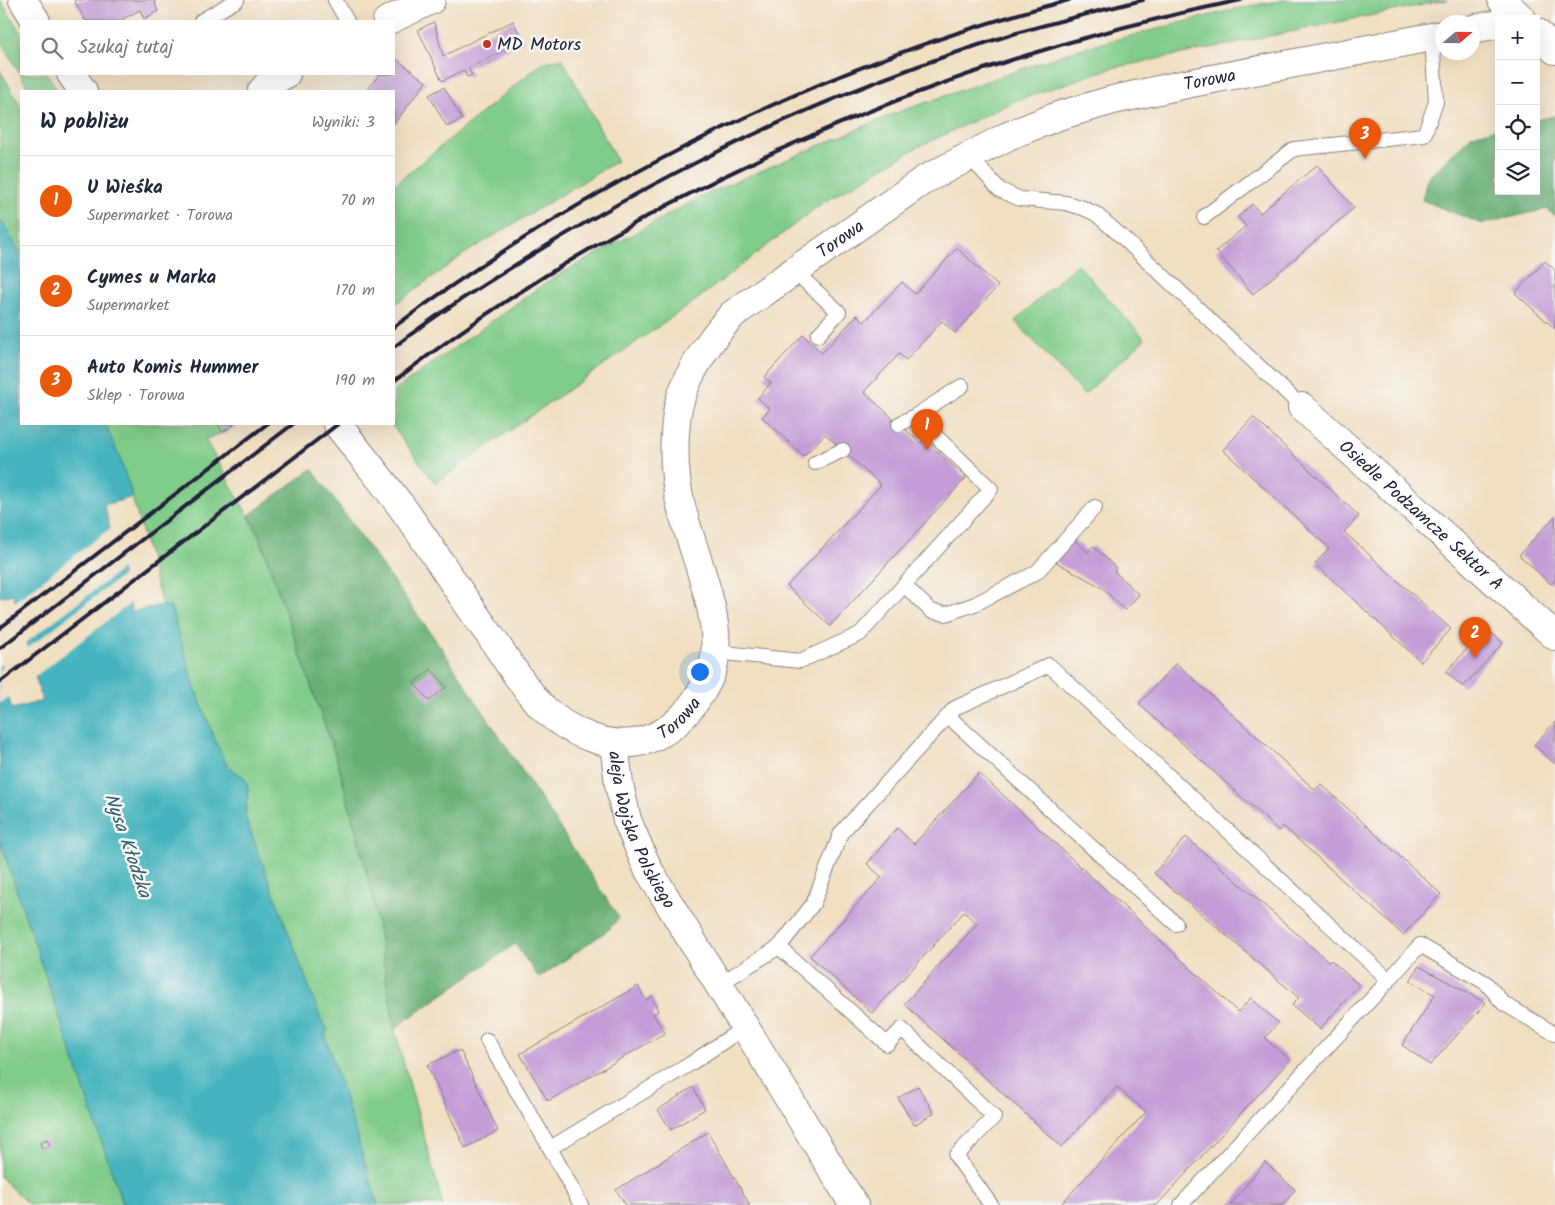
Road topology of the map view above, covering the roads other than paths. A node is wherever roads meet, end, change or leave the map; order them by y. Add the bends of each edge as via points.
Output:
1 (23, 0) edge
2 (237, 0) edge
3 (335, 0) edge
4 (431, 0) edge
5 (35, 20) edge
6 (203, 20) edge
7 (346, 20) edge
8 (389, 20) edge
9 (1495, 21) edge
10 (1480, 26) edge
11 (1435, 36) edge
12 (1540, 36) edge
13 (1555, 50) edge
14 (1437, 60) edge
15 (72, 75) edge
16 (284, 75) edge
17 (82, 90) edge
18 (263, 90) edge
19 (969, 156) junction
20 (1204, 217) dead end
21 (793, 270) junction
22 (818, 335) dead end
23 (962, 386) dead end
24 (1302, 407) joint
25 (915, 416) junction
26 (899, 424) dead end
27 (338, 425) edge
28 (843, 450) dead end
29 (815, 464) dead end
30 (1095, 507) dead end
31 (905, 586) junction
32 (1548, 630) edge
33 (714, 652) junction
34 (948, 716) junction
35 (614, 744) junction
36 (1176, 924) dead end
37 (779, 948) junction
38 (1389, 980) junction
39 (718, 985) junction
40 (745, 1027) junction
41 (1555, 1034) edge
42 (487, 1040) dead end
43 (550, 1148) junction
44 (581, 1205) edge
45 (854, 1205) edge
46 (991, 1205) edge
47 (1181, 1205) edge

1 - 5 street
2 - 6 lane
3 - 7 lane
4 - 8 street
9 - 10 street
11 - 19 street, Torowa via 1113,100 1058,116
12 - 13 street
14 - 20 lane via 1436,102 1424,135 1294,149
15 - 17 street
16 - 18 street
19 - 21 street, Torowa via 924,180
19 - 24 lane via 1000,190 1020,199 1066,203 1096,214
21 - 22 lane via 839,312
21 - 33 street, Torowa via 732,314 713,335 680,400 676,418 674,469 712,613 716,638
23 - 25 lane
24 - 32 street, Osiedle Podzamcze Sektor A
25 - 26 lane
25 - 31 lane via 991,489
27 - 35 street, aleja Wojska Polskiego via 401,506 541,706 561,723 584,735
28 - 29 lane
30 - 31 lane via 1037,572 975,604 946,614 931,611
31 - 33 lane via 860,634 800,661
33 - 35 street, Torowa via 713,666 703,689 683,719 663,734
34 - 36 lane
34 - 37 lane via 841,833 813,904
34 - 38 lane via 955,708 1049,665
35 - 39 street, aleja Wojska Polskiego via 627,820 648,869
37 - 39 lane
37 - 46 lane via 888,1044 902,1029 994,1117 956,1156
38 - 41 lane via 1420,945 1486,983 1503,1003
38 - 47 lane
39 - 40 street, aleja Wojska Polskiego
40 - 43 lane
40 - 45 street, aleja Wojska Polskiego
42 - 43 lane
43 - 44 lane

